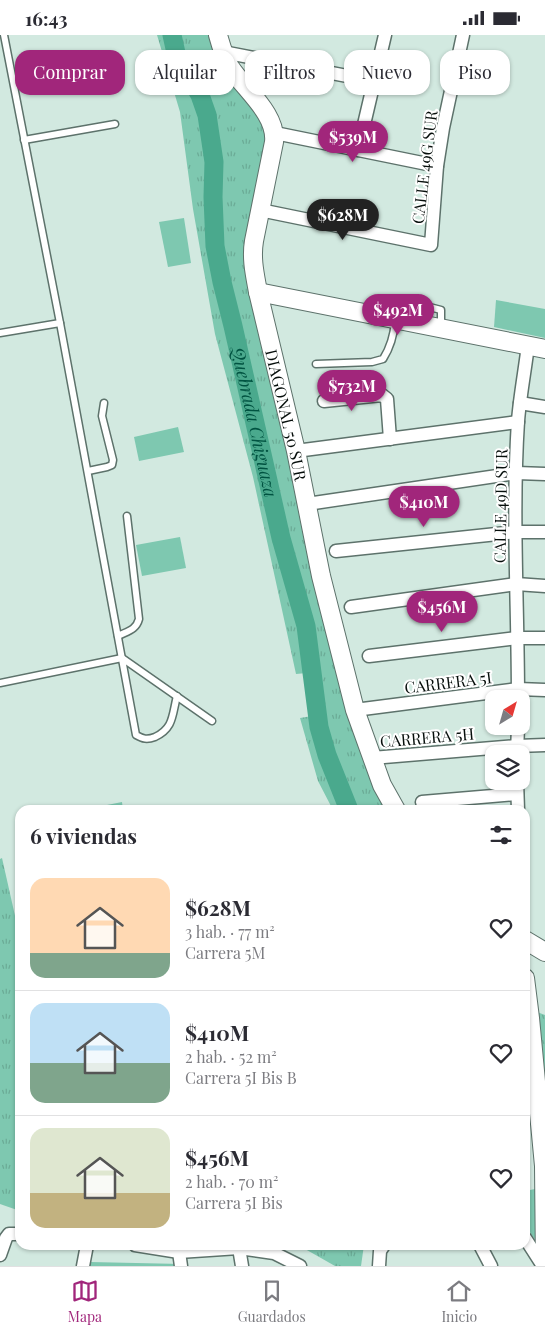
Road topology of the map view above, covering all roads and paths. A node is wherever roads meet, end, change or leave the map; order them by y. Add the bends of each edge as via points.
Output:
1 (4, 35) edge
2 (384, 35) edge
3 (463, 35) edge
4 (220, 43) edge
5 (380, 50) edge
6 (344, 74) edge
7 (370, 95) edge
8 (115, 124) dead end
9 (275, 133) junction
10 (24, 140) junction
11 (358, 150) junction
12 (437, 166) junction
13 (260, 210) junction
14 (258, 292) junction
15 (422, 305) dead end
16 (395, 319) junction
17 (60, 323) junction
18 (441, 328) junction
19 (0, 333) edge
20 (536, 347) edge
21 (316, 364) dead end
22 (324, 401) dead end
23 (104, 403) dead end
24 (520, 403) junction
25 (545, 407) edge
26 (518, 422) junction
27 (390, 439) junction
28 (296, 451) junction
29 (88, 471) junction
30 (516, 473) junction
31 (545, 474) edge
32 (307, 504) junction
33 (127, 516) dead end
34 (516, 532) junction
35 (545, 532) edge
36 (336, 551) dead end
37 (516, 584) junction
38 (545, 586) edge
39 (351, 607) dead end
40 (118, 636) junction
41 (517, 638) junction
42 (545, 638) edge
43 (369, 656) dead end
44 (122, 658) junction
45 (0, 683) edge
46 (518, 690) edge
47 (545, 690) edge
48 (530, 692) edge
49 (176, 696) junction
50 (485, 697) edge
51 (355, 710) junction
52 (212, 721) dead end
53 (545, 745) edge
54 (530, 748) edge
55 (485, 752) edge
56 (372, 758) junction
57 (499, 790) edge
58 (518, 790) edge
59 (422, 802) dead end
60 (393, 805) edge
61 (518, 805) edge
62 (530, 943) edge
63 (545, 952) edge
64 (530, 1018) edge
65 (543, 1132) edge
66 (15, 1234) edge
67 (530, 1245) edge
68 (86, 1250) edge
69 (166, 1250) edge
70 (209, 1250) edge
71 (239, 1250) edge
72 (253, 1250) edge
73 (381, 1250) edge
74 (483, 1250) edge
75 (179, 1252) junction
76 (0, 1255) edge
77 (83, 1266) edge
78 (180, 1266) edge
79 (242, 1266) edge
80 (300, 1266) edge
81 (379, 1266) edge
82 (491, 1266) edge
83 (544, 1266) edge

1 - 10 lane
2 - 5 street
3 - 12 street, CALLE 49G SUR
4 - 6 street
4 - 9 street via 231,69 266,113
7 - 11 street
8 - 10 lane
9 - 11 street
9 - 13 street, DIAGONAL 50 SUR
10 - 17 lane
11 - 12 street
12 - 13 street, CALLE 49G SUR via 431,245
13 - 14 street, DIAGONAL 50 SUR via 252,251
14 - 16 street
14 - 28 street, DIAGONAL 50 SUR
15 - 18 lane via 441,310
16 - 18 street
16 - 21 lane via 389,351 383,359
17 - 19 lane
17 - 29 lane
18 - 20 street
20 - 24 street, CALLE 49D SUR
22 - 27 street via 382,395 387,399
23 - 29 lane via 102,416 112,465
24 - 25 street
24 - 26 street, CALLE 49D SUR
26 - 27 street
26 - 30 street, CALLE 49D SUR
27 - 28 street
28 - 32 street, DIAGONAL 50 SUR
29 - 40 lane
30 - 31 street
30 - 32 street
30 - 34 street, CALLE 49D SUR
32 - 51 street, DIAGONAL 50 SUR via 321,576
33 - 40 lane via 139,619 138,625
34 - 35 street
34 - 36 street
34 - 37 street, CALLE 49D SUR
37 - 38 street
37 - 39 street
37 - 41 street, CALLE 49D SUR
40 - 44 lane
41 - 42 street
41 - 43 street
41 - 46 street, CALLE 49D SUR
44 - 45 lane
44 - 49 lane
44 - 49 lane via 136,735 150,739 168,728
47 - 48 street, CARRERA 5I
49 - 52 lane
50 - 51 street, CARRERA 5I
51 - 56 street, DIAGONAL 50 SUR
53 - 54 street, CARRERA 5H
55 - 56 street, CARRERA 5H
56 - 60 street, DIAGONAL 50 SUR
57 - 59 street
58 - 61 street
62 - 63 street
64 - 65 street
65 - 83 street
66 - 76 street via 6,1238
67 - 83 street
68 - 77 street
69 - 75 street
70 - 75 street
71 - 79 street
72 - 80 street via 274,1253
73 - 81 street
74 - 82 street
75 - 78 street

